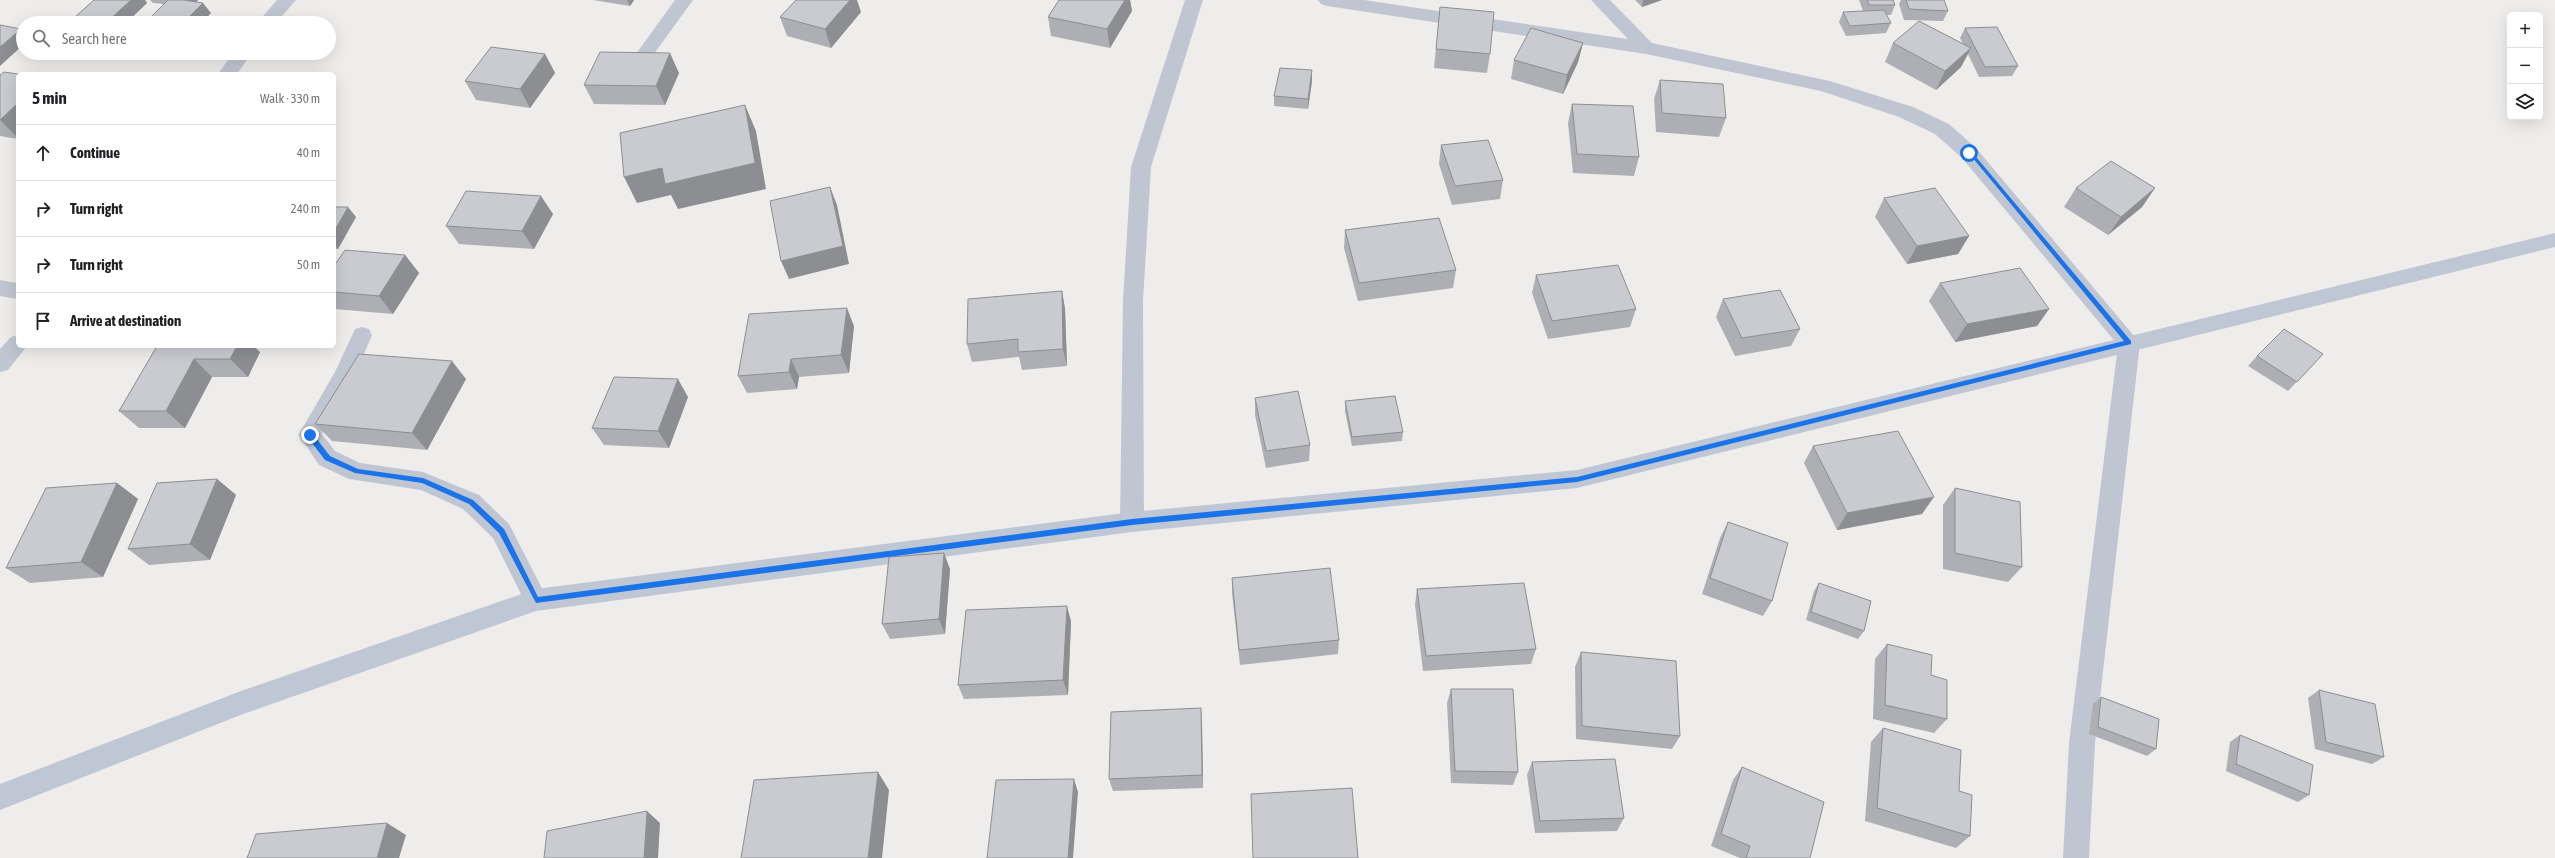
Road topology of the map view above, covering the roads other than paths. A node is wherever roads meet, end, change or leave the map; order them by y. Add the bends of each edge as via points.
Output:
1 (287, 0) edge
2 (684, 0) edge
3 (1194, 0) edge
4 (1328, 0) edge
5 (1600, 0) edge
6 (272, 16) edge
7 (1646, 48) junction
8 (238, 60) edge
9 (637, 65) edge
10 (229, 72) edge
11 (2555, 240) edge
12 (0, 288) edge
13 (16, 291) edge
14 (362, 335) dead end
15 (2129, 342) junction
16 (16, 345) edge
17 (0, 364) edge
18 (1132, 522) junction
19 (536, 600) junction
20 (0, 797) edge
21 (2076, 858) edge

1 - 6 street
2 - 9 street
3 - 18 street via 1141,167 1133,301
4 - 7 street
5 - 7 street
7 - 15 street via 1824,85 1906,112 1942,129 1969,153
8 - 10 street
11 - 15 street
12 - 13 street
14 - 19 street via 344,375 310,435 327,458 357,472 423,481 471,502 501,531
15 - 18 street via 1577,480
15 - 21 street via 2082,743
16 - 17 street
18 - 19 street
19 - 20 street via 241,703

